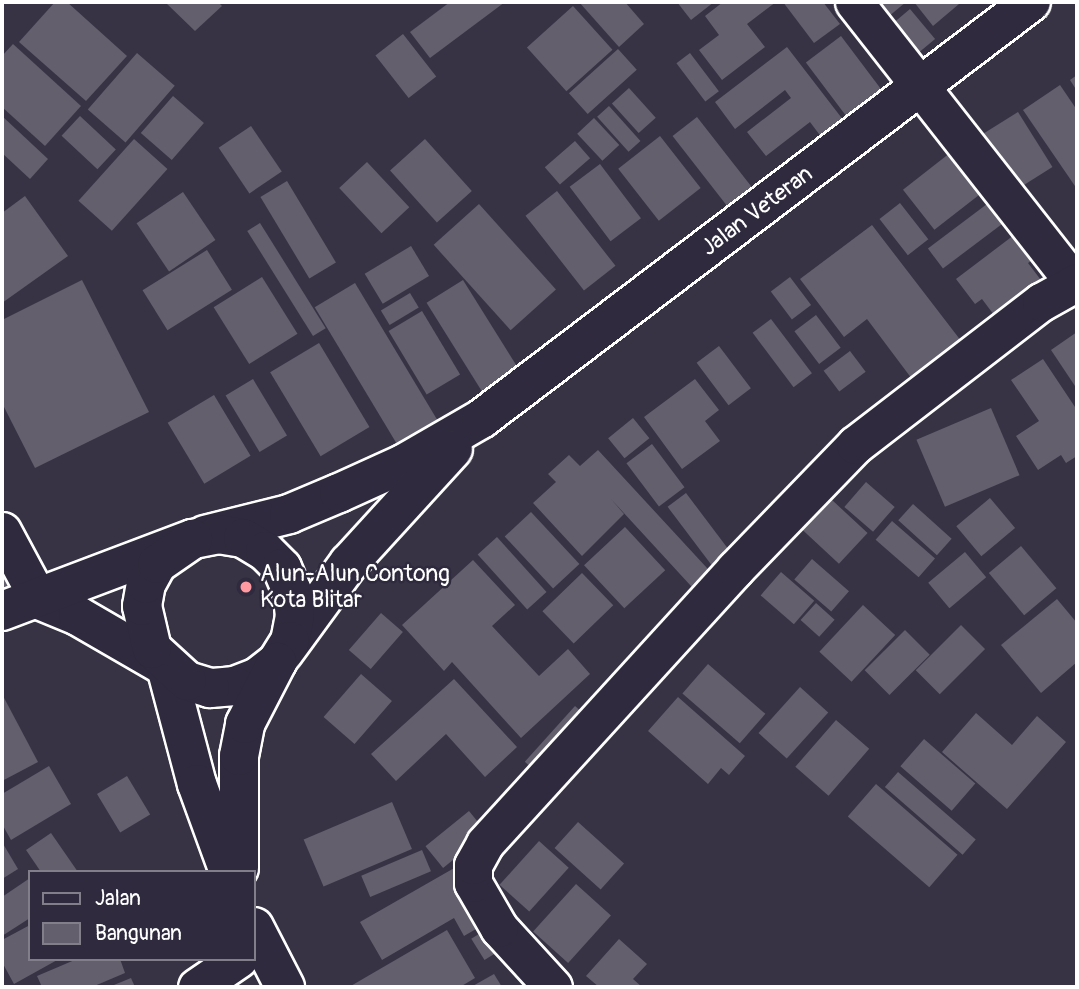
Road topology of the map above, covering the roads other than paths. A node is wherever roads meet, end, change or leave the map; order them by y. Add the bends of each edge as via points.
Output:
1 (854, 2) edge
2 (1031, 2) edge
3 (922, 87) junction
4 (1076, 283) edge
5 (481, 419) junction
6 (2, 531) edge
7 (193, 539) junction
8 (39, 600) junction
9 (2, 611) edge
10 (277, 662) junction
11 (166, 667) junction
12 (228, 870) edge
13 (239, 870) edge
14 (256, 949) edge
15 (230, 961) edge
16 (197, 987) edge
17 (285, 987) edge
18 (553, 987) edge

1 - 3 street
2 - 3 main road, Jalan Veteran
3 - 4 street
3 - 5 main road, Jalan Veteran
4 - 18 street via 1041,302 855,445 735,569 485,844 473,865 473,883 499,928
5 - 7 main road, Jalan Veteran via 405,463 314,504
5 - 10 main road, Jalan Veteran via 349,563
6 - 8 street
7 - 8 main road
7 - 10 main road via 218,534 243,538 282,568 295,616 290,640
7 - 11 main road via 158,564 142,606 152,649
8 - 9 main road
8 - 11 main road via 78,616
10 - 11 main road via 258,677 235,686 211,688 187,681
10 - 13 main road via 245,724 239,756
11 - 12 main road via 197,784
14 - 17 main road
15 - 16 street

